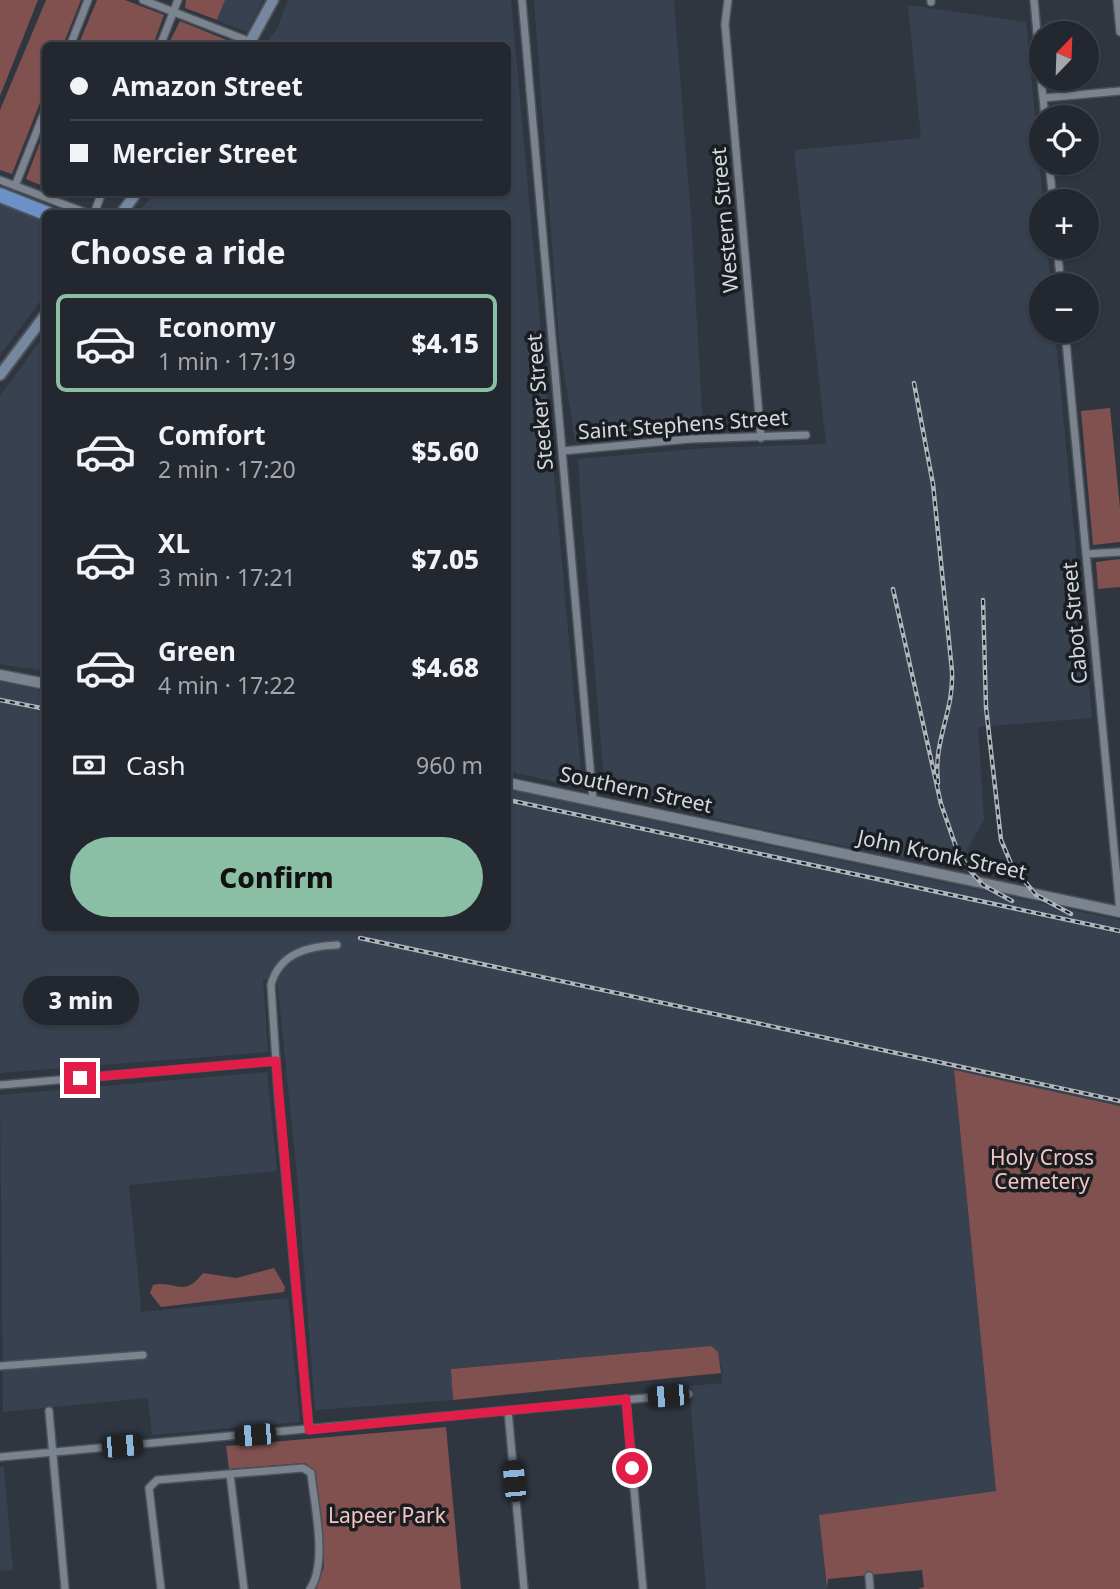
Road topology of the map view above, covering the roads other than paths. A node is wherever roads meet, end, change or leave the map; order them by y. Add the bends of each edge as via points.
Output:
1 (89, 0) edge
2 (143, 0) edge
3 (178, 0) edge
4 (273, 0) edge
5 (522, 0) edge
6 (728, 0) edge
7 (1034, 0) edge
8 (1117, 0) edge
9 (173, 12) junction
10 (1036, 21) edge
11 (1120, 32) edge
12 (72, 42) edge
13 (162, 42) edge
14 (245, 42) edge
15 (251, 42) edge
16 (1042, 91) edge
17 (1120, 91) edge
18 (1043, 98) junction
19 (1044, 105) edge
20 (42, 118) edge
21 (0, 180) edge
22 (15, 186) junction
23 (0, 195) edge
24 (42, 196) edge
25 (42, 196) edge
26 (81, 210) edge
27 (42, 212) edge
28 (42, 319) edge
29 (1066, 343) edge
30 (0, 375) edge
31 (806, 435) dead end
32 (761, 438) junction
33 (562, 451) junction
34 (1120, 552) edge
35 (1086, 554) junction
36 (0, 675) edge
37 (42, 683) edge
38 (511, 784) edge
39 (593, 801) junction
40 (757, 835) joint
41 (1120, 912) edge
42 (337, 945) dead end
43 (276, 1061) junction
44 (0, 1085) edge
45 (143, 1354) dead end
46 (0, 1366) edge
47 (689, 1394) dead end
48 (626, 1399) junction
49 (49, 1410) dead end
50 (508, 1410) junction
51 (309, 1430) junction
52 (53, 1452) junction
53 (0, 1457) edge
54 (230, 1474) junction
55 (869, 1576) dead end
56 (312, 1587) edge
57 (65, 1589) edge
58 (161, 1589) edge
59 (244, 1589) edge
60 (524, 1589) edge
61 (643, 1589) edge
62 (870, 1589) edge

1 - 12 street
2 - 9 street
3 - 9 street
4 - 15 main road
5 - 33 street, Stecker Street
6 - 32 street, Western Street via 724,24
7 - 10 street
8 - 11 street
9 - 13 street
9 - 14 street
16 - 18 street
17 - 18 street
18 - 19 street
20 - 22 street
21 - 22 street
22 - 25 street
23 - 27 highway
24 - 26 street
28 - 30 main road
29 - 35 street, Cabot Street
31 - 32 street, Saint Stephens Street
32 - 33 street, Saint Stephens Street via 690,439
33 - 39 street, Stecker Street
34 - 35 street
35 - 41 street, Cabot Street
36 - 37 street
38 - 39 street, Southern Street
39 - 40 street, Southern Street
40 - 41 street, John Kronk Street
42 - 43 street via 301,950 274,975
43 - 44 street
43 - 51 street
45 - 46 street
47 - 48 street
48 - 50 street
48 - 61 street
49 - 52 street
50 - 51 street
50 - 60 street
51 - 52 street
52 - 53 street
52 - 57 street
54 - 56 street via 303,1468 311,1473 320,1559
54 - 58 street via 152,1483
54 - 59 street
55 - 62 street

